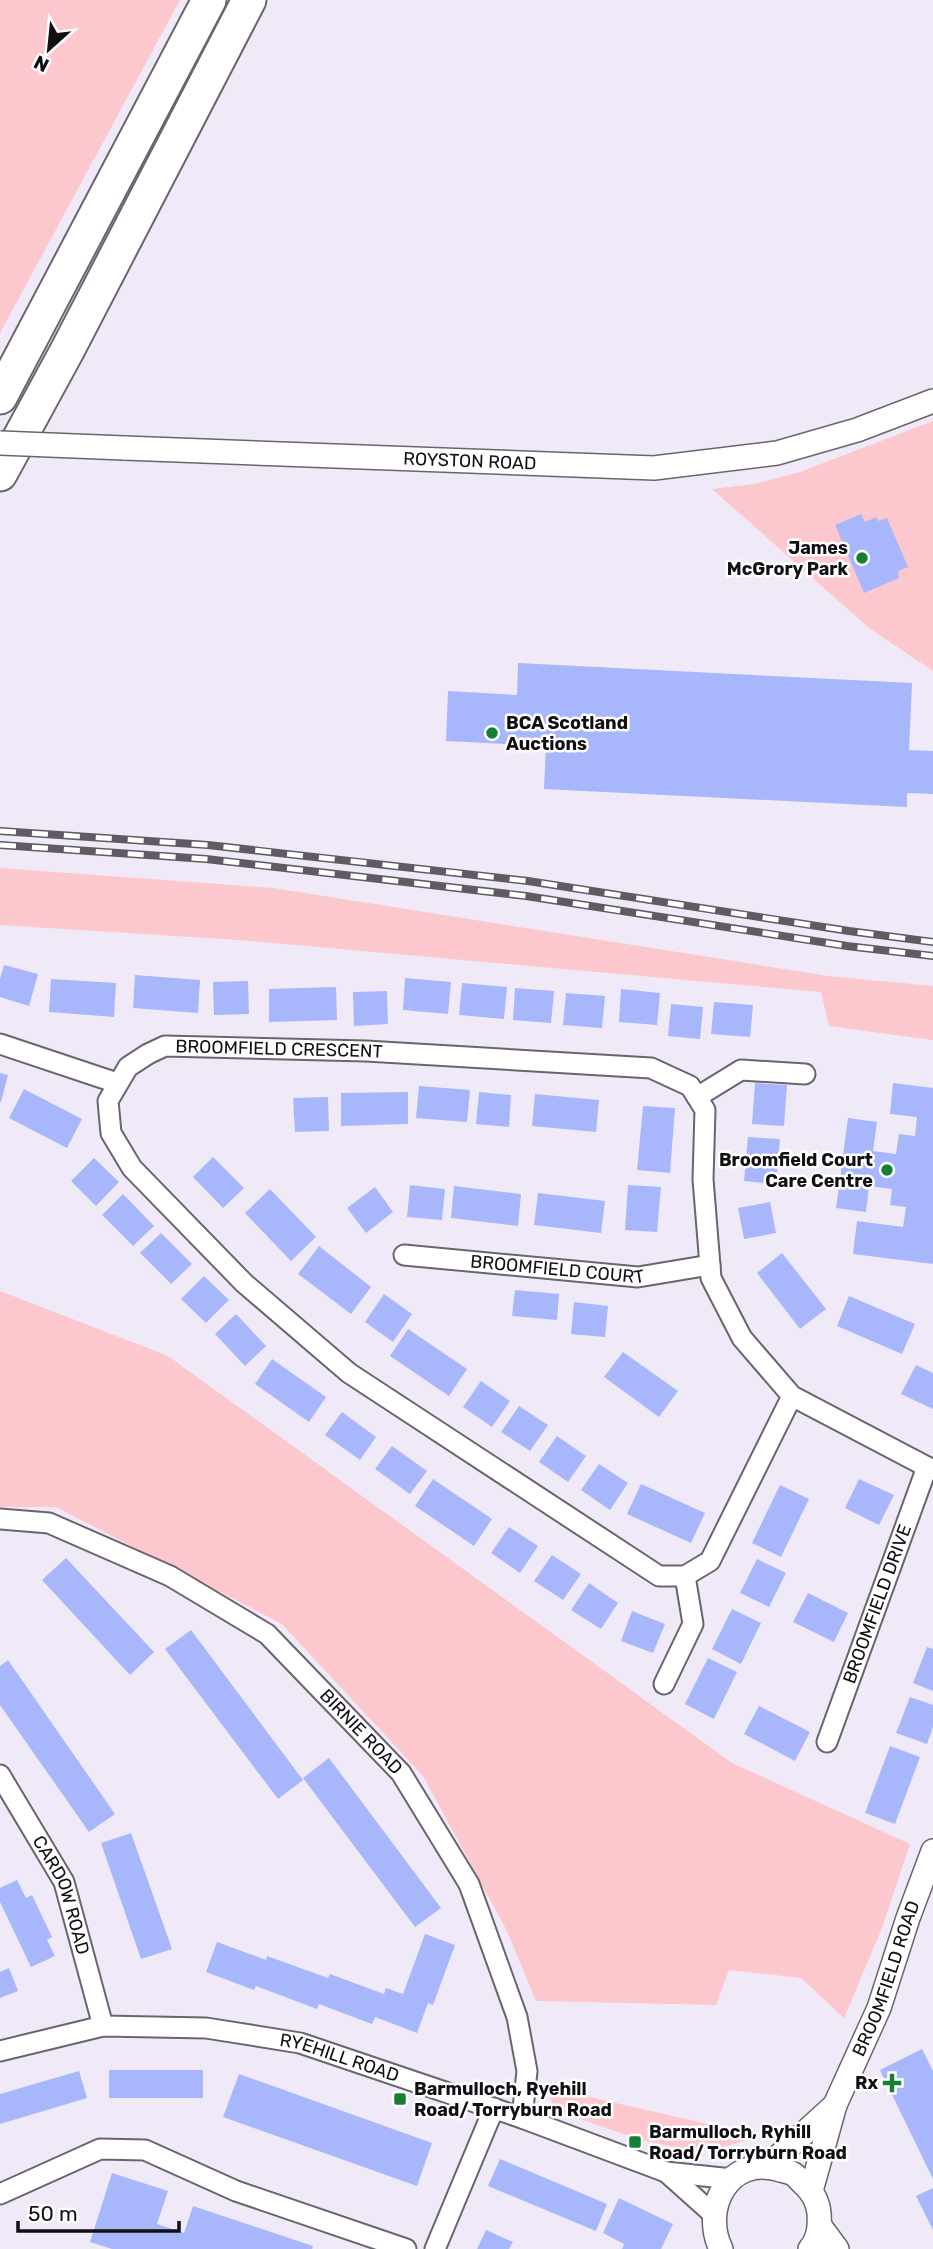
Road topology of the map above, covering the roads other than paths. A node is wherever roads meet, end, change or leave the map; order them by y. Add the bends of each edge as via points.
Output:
1 (209, 0) edge
2 (249, 0) edge
3 (0, 397) edge
4 (933, 401) edge
5 (0, 443) edge
6 (0, 474) edge
7 (0, 1044) edge
8 (805, 1074) dead end
9 (117, 1083) junction
10 (697, 1097) junction
11 (404, 1255) dead end
12 (710, 1265) junction
13 (792, 1396) junction
14 (930, 1468) edge
15 (0, 1519) edge
16 (685, 1576) junction
17 (664, 1684) dead end
18 (827, 1742) dead end
19 (0, 1776) edge
20 (933, 1850) edge
21 (103, 2026) junction
22 (0, 2051) edge
23 (835, 2105) junction
24 (494, 2108) junction
25 (522, 2118) junction
26 (767, 2167) junction
27 (666, 2172) junction
28 (732, 2179) junction
29 (811, 2191) junction
30 (0, 2194) edge
31 (713, 2214) junction
32 (820, 2226) junction
33 (407, 2249) edge
34 (435, 2249) edge
35 (721, 2249) edge
36 (810, 2249) edge
37 (837, 2249) edge

1 - 3 highway
2 - 6 highway
4 - 5 street, ROYSTON ROAD, bridge via 777,453 653,468
7 - 9 street
8 - 10 street via 741,1070
9 - 10 street, BROOMFIELD CRESCENT via 128,1067 165,1046 651,1068 690,1086
9 - 16 street via 108,1101 111,1133 132,1168 244,1283 349,1373 659,1576
10 - 12 street via 705,1110 703,1179
11 - 12 street, BROOMFIELD COURT via 638,1277
12 - 13 street via 742,1338
13 - 14 street
13 - 16 street via 710,1561
14 - 18 street, BROOMFIELD DRIVE
15 - 25 street, BIRNIE ROAD via 61,1528 170,1576 267,1634 401,1773 469,1884 517,2017 527,2071
16 - 17 street via 693,1623
19 - 21 street, CARDOW ROAD via 65,1882
20 - 23 street, BROOMFIELD ROAD via 879,2008
21 - 22 street, RYEHILL ROAD
21 - 24 street, RYEHILL ROAD via 206,2028 300,2043
23 - 26 street, BROOMFIELD ROAD
23 - 29 street, BROOMFIELD ROAD
24 - 25 street, RYEHILL ROAD
24 - 34 street
25 - 27 street, RYEHILL ROAD
26 - 28 street
26 - 29 street via 792,2173
27 - 28 street, RYEHILL ROAD
27 - 31 street, RYEHILL ROAD
28 - 31 street via 718,2196
29 - 32 street
30 - 33 street via 100,2149 145,2150 236,2191
31 - 35 street
32 - 36 street
32 - 37 street

